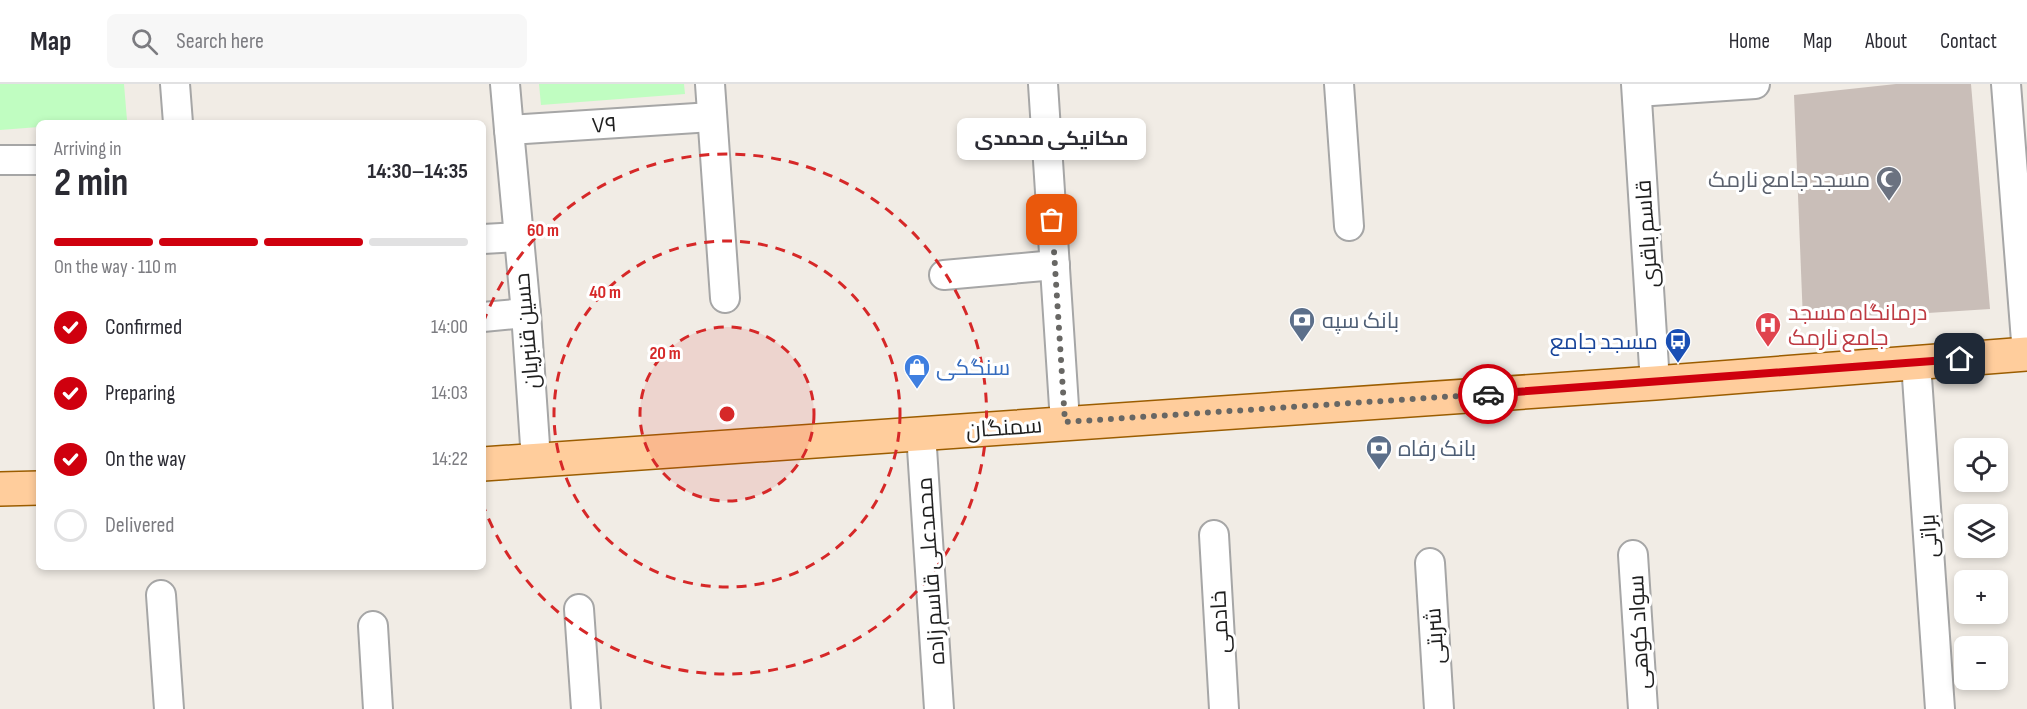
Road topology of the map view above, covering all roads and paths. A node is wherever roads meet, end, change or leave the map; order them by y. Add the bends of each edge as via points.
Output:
1 (176, 84) edge
2 (506, 84) edge
3 (710, 84) edge
4 (1043, 84) edge
5 (1339, 84) edge
6 (1755, 84) edge
7 (2006, 84) edge
8 (1637, 88) edge
9 (712, 117) junction
10 (178, 120) edge
11 (509, 130) junction
12 (0, 160) edge
13 (36, 160) edge
14 (1348, 226) dead end
15 (517, 237) junction
16 (486, 239) edge
17 (1055, 265) junction
18 (944, 276) dead end
19 (725, 298) dead end
20 (526, 314) junction
21 (486, 317) edge
22 (2027, 354) edge
23 (1916, 363) junction
24 (1655, 383) junction
25 (1065, 422) junction
26 (921, 433) junction
27 (537, 460) junction
28 (486, 464) edge
29 (36, 488) edge
30 (0, 489) edge
31 (1214, 535) dead end
32 (1633, 555) dead end
33 (1430, 563) dead end
34 (161, 595) dead end
35 (579, 609) dead end
36 (373, 626) dead end
37 (170, 709) edge
38 (378, 709) edge
39 (586, 709) edge
40 (939, 709) edge
41 (1224, 709) edge
42 (1439, 709) edge
43 (1643, 709) edge
44 (1940, 709) edge

1 - 10 street
2 - 11 street
3 - 9 street
4 - 17 street
5 - 14 street
6 - 8 street
7 - 22 street
8 - 24 street, قاسم باقری
9 - 11 street, ۷۹
9 - 19 street
11 - 15 street, حسین قنبریان
12 - 13 street
15 - 16 street
15 - 20 street, حسین قنبریان
17 - 18 street
17 - 25 street
20 - 21 street
20 - 27 street, حسین قنبریان
22 - 23 main road, سمنگان
23 - 24 main road, سمنگان
23 - 44 street, براتی
24 - 25 main road, سمنگان
25 - 26 main road, سمنگان
26 - 27 main road, سمنگان
26 - 40 street, محمدعلی قاسم زاده
27 - 28 main road, سمنگان
29 - 30 main road
31 - 41 street, خادمی
32 - 43 street, سواد کوهی
33 - 42 street, شربتی
34 - 37 street
35 - 39 street
36 - 38 street

